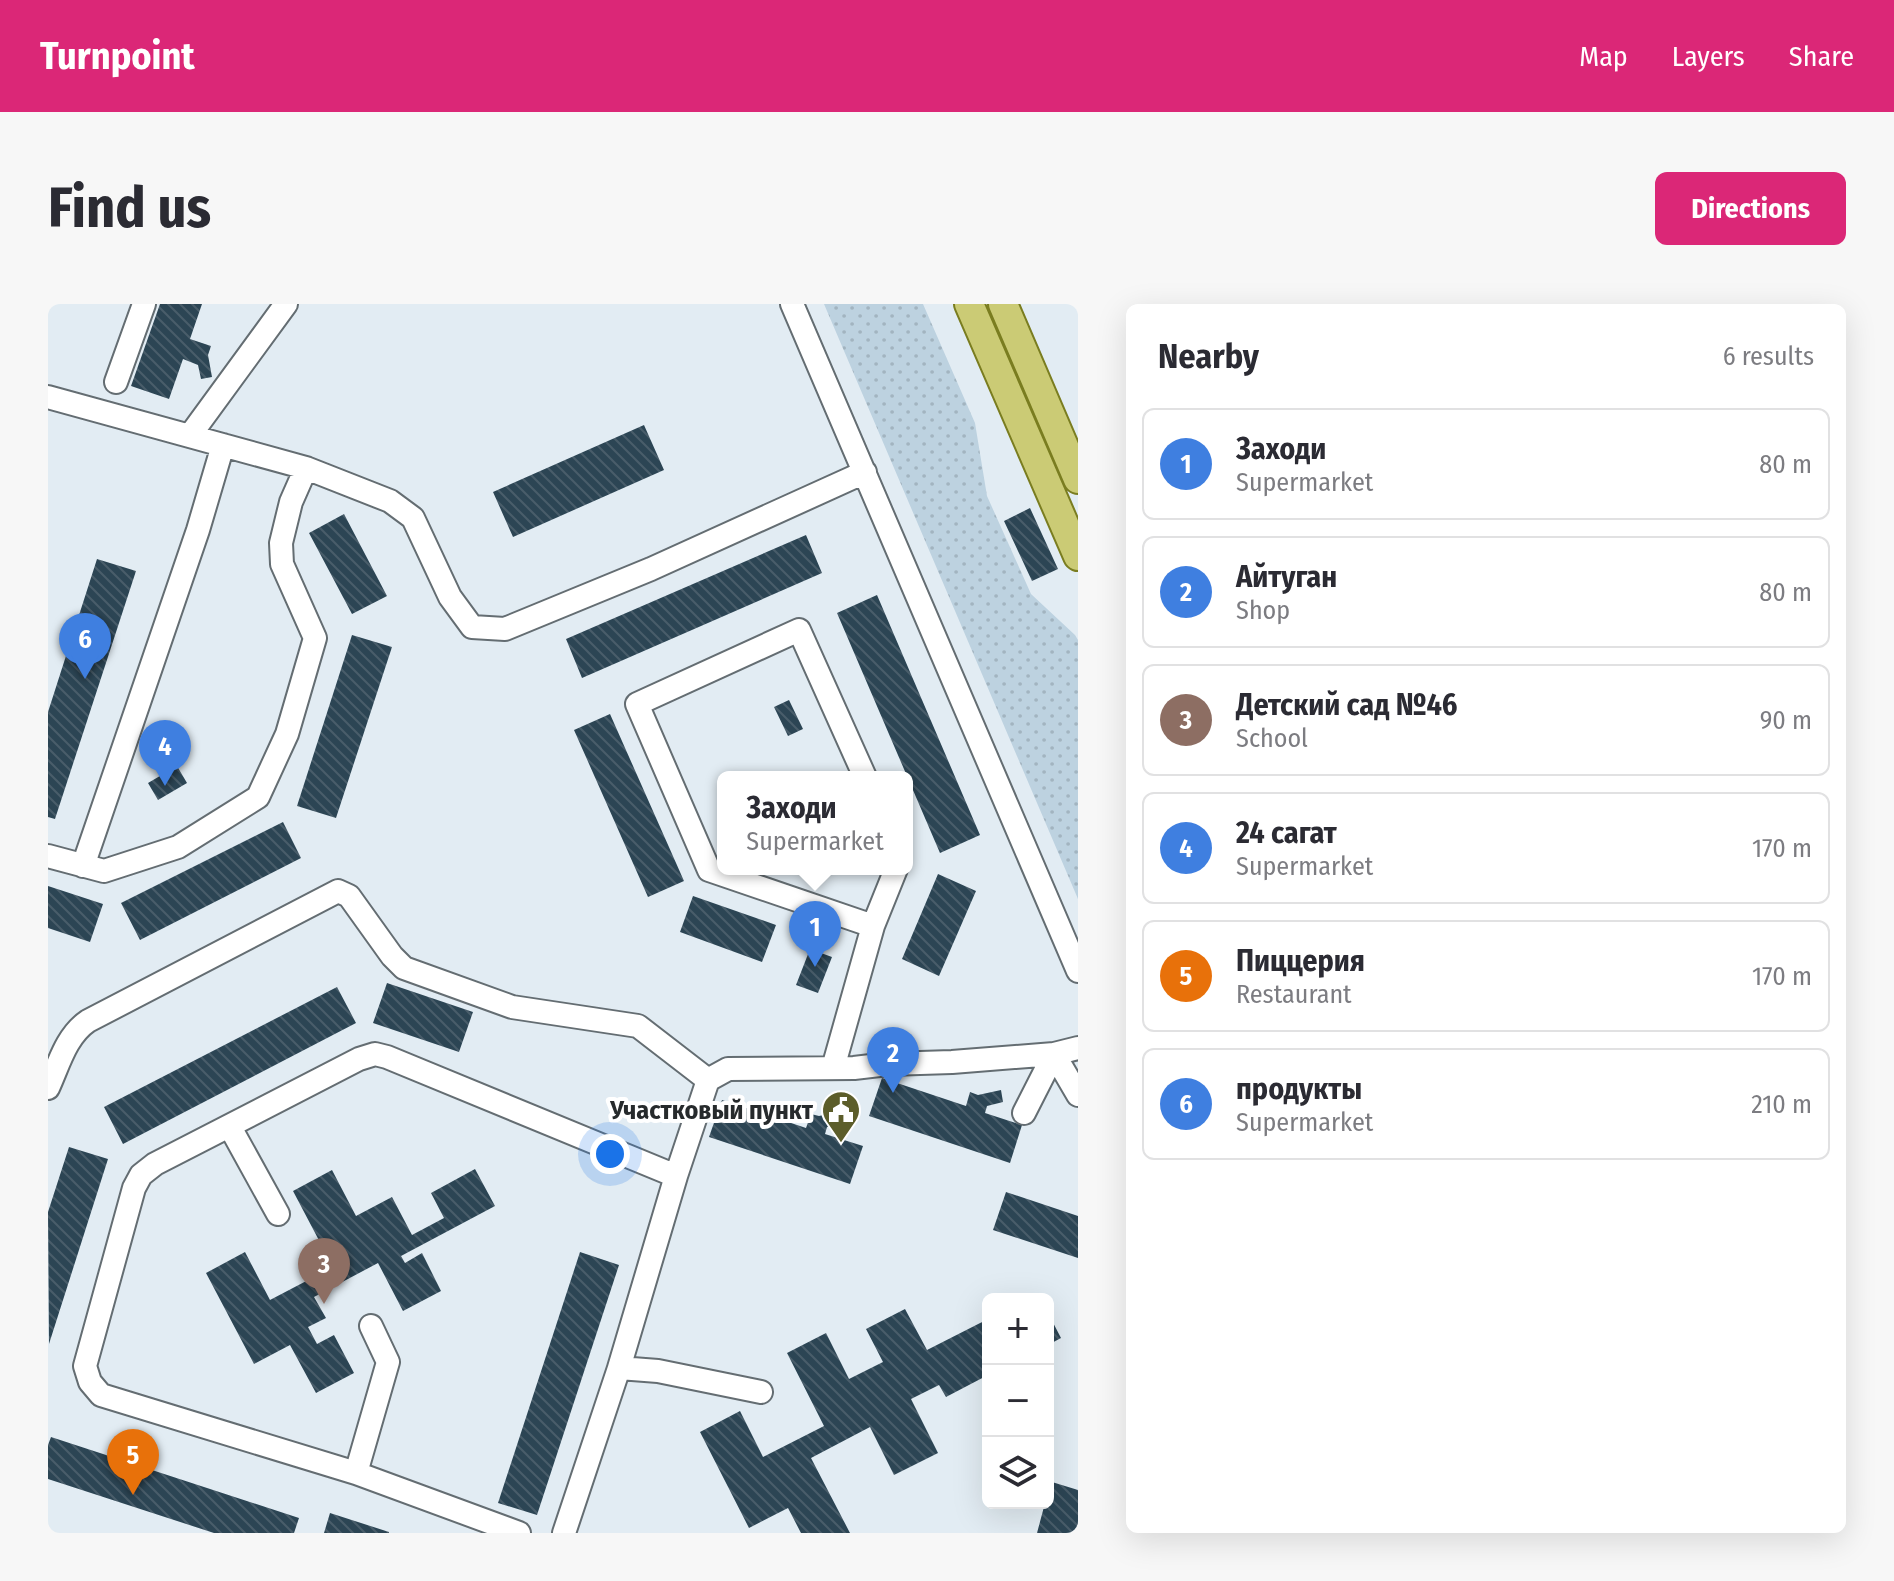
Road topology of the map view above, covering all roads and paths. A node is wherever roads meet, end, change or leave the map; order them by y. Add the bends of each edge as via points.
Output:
1 (144, 304) edge
2 (286, 304) edge
3 (792, 304) edge
4 (969, 304) edge
5 (1003, 304) edge
6 (116, 382) dead end
7 (48, 397) edge
8 (191, 434) junction
9 (223, 445) junction
10 (306, 468) junction
11 (865, 472) junction
12 (1078, 479) edge
13 (1078, 556) edge
14 (862, 771) edge
15 (48, 856) edge
16 (83, 866) junction
17 (717, 873) edge
18 (724, 875) edge
19 (894, 875) edge
20 (873, 926) junction
21 (1078, 971) edge
22 (1078, 1048) edge
23 (1054, 1054) junction
24 (833, 1068) junction
25 (708, 1080) junction
26 (48, 1088) edge
27 (1078, 1095) edge
28 (1024, 1113) dead end
29 (230, 1127) junction
30 (676, 1176) junction
31 (278, 1214) dead end
32 (371, 1326) dead end
33 (619, 1368) junction
34 (761, 1392) dead end
35 (356, 1473) junction
36 (519, 1533) edge
37 (564, 1533) edge

1 - 6 lane
2 - 8 lane
3 - 11 lane
4 - 13 main road
5 - 12 main road
7 - 8 lane
8 - 9 lane
9 - 10 lane
9 - 16 lane
10 - 11 lane via 390,501 413,518 450,597 472,627 505,629
10 - 16 lane via 291,502 281,543 282,564 315,638 287,734 258,797 178,847 104,871
11 - 21 lane
14 - 17 lane via 799,630 637,704 709,870
15 - 16 lane
18 - 20 lane
19 - 20 lane
20 - 24 lane
22 - 23 lane
23 - 24 lane
23 - 27 lane
23 - 28 lane
24 - 25 lane via 728,1069
25 - 26 lane via 638,1026 512,1007 404,968 349,896 338,891 88,1021 77,1029
25 - 30 lane
29 - 30 lane via 375,1054
29 - 31 lane
29 - 35 lane via 141,1175 85,1366 90,1382 101,1395
30 - 33 lane
32 - 35 lane via 388,1362
33 - 34 lane
33 - 37 lane
35 - 36 lane

